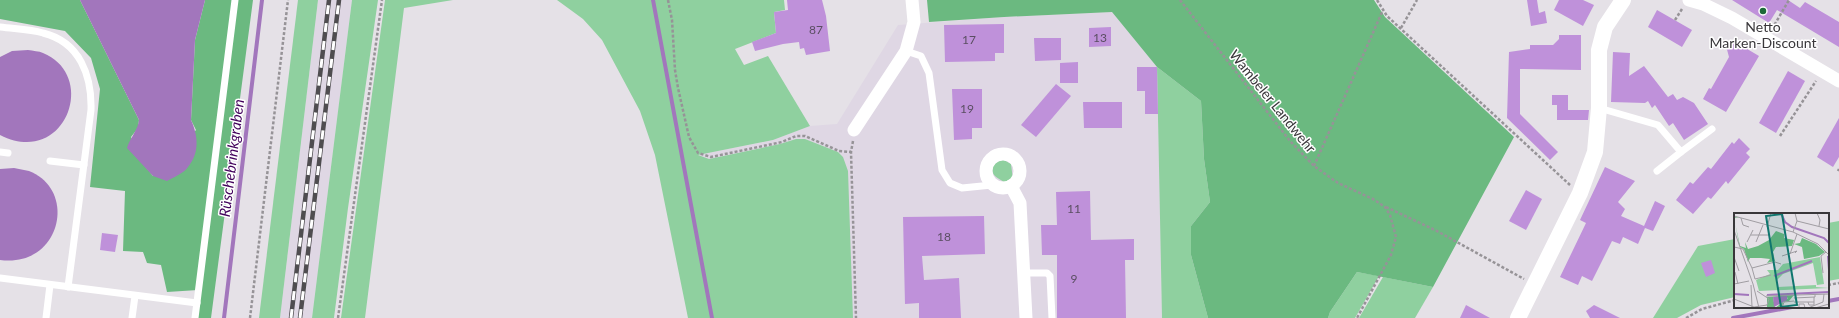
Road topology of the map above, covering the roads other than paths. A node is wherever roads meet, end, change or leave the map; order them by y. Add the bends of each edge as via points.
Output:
1 (235, 0) edge
2 (912, 0) edge
3 (1623, 0) edge
4 (1686, 3) edge
5 (0, 28) edge
6 (906, 51) junction
7 (1839, 81) edge
8 (1599, 108) junction
9 (1712, 129) dead end
10 (854, 130) road end
11 (1681, 152) junction
12 (50, 161) dead end
13 (84, 165) junction
14 (1657, 171) dead end
15 (992, 185) junction
16 (1011, 186) junction
17 (1024, 273) junction
18 (0, 278) edge
19 (50, 285) junction
20 (68, 287) junction
21 (135, 296) junction
22 (197, 303) junction
23 (46, 318) edge
24 (132, 318) edge
25 (195, 318) edge
26 (1026, 318) edge
27 (1052, 318) edge
28 (1518, 318) edge

1 - 22 lane
2 - 6 street via 914,22
3 - 8 street via 1602,34 1599,50
4 - 7 street via 1703,4 1732,18
5 - 13 lane via 43,33 59,40 72,50 82,63 91,93
6 - 10 street
6 - 15 lane via 922,56 929,73 942,170 950,183 962,188
8 - 11 lane via 1658,125
8 - 28 street via 1595,152 1580,193
9 - 11 lane
11 - 14 lane
12 - 13 lane
13 - 20 lane
15 - 16 street via 1000,188
15 - 16 street via 986,174 989,163 998,155 1004,155 1011,157 1019,165 1019,177
16 - 17 street via 1020,203
17 - 26 street
17 - 27 lane via 1047,273 1050,276
18 - 19 lane
19 - 20 lane
19 - 23 lane
20 - 21 lane
21 - 22 lane
21 - 24 lane
22 - 25 lane

